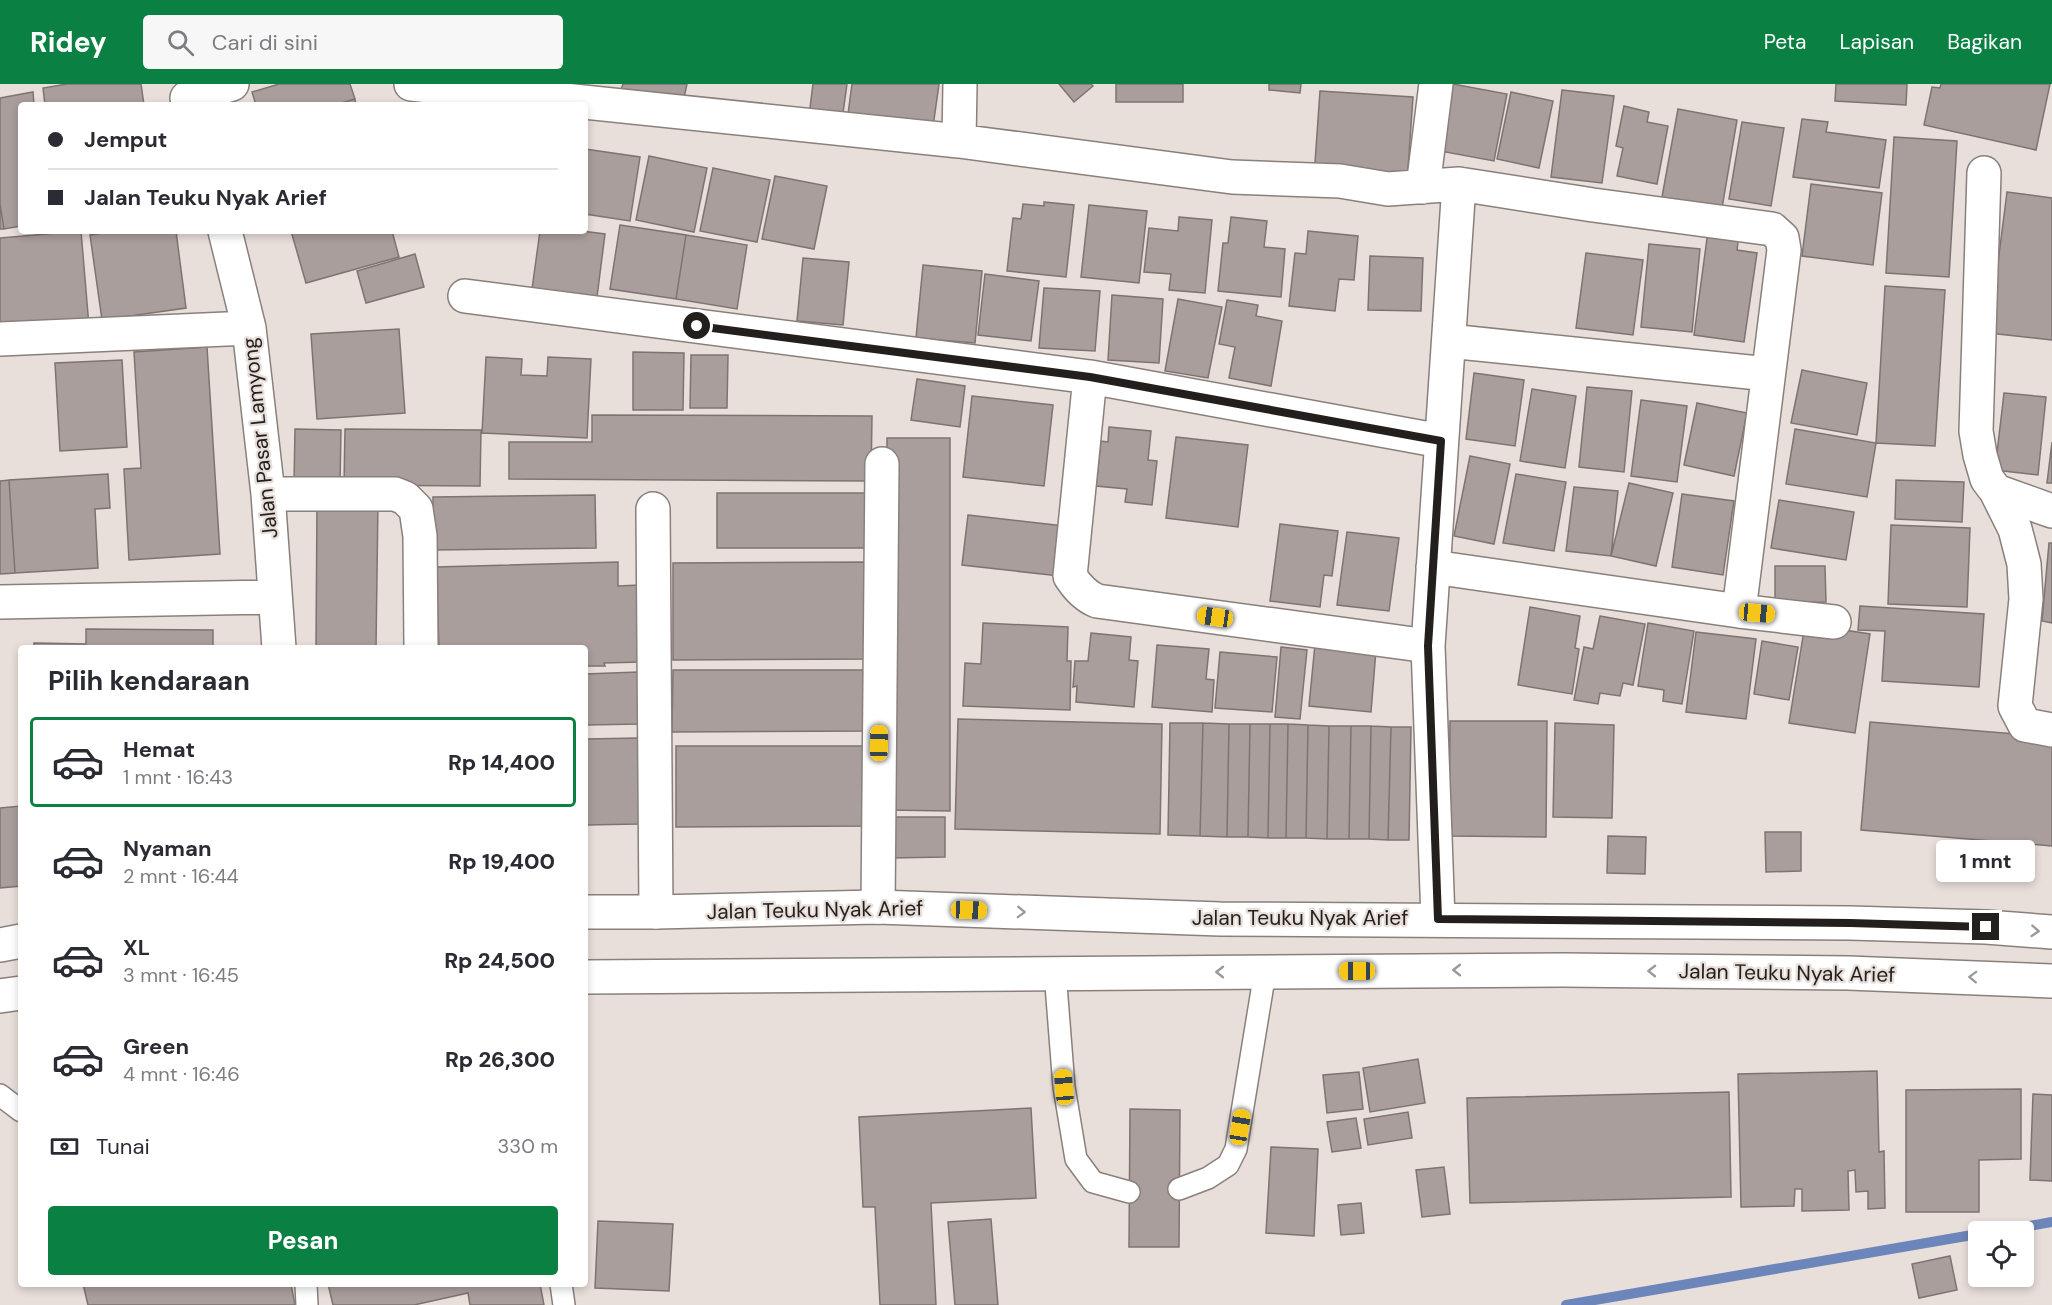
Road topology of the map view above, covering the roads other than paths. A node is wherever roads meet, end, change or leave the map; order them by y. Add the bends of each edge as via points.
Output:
1 (231, 84) edge
2 (411, 84) edge
3 (960, 84) edge
4 (1436, 84) edge
5 (186, 96) edge
6 (584, 102) edge
7 (588, 102) edge
8 (959, 141) junction
9 (1984, 173) dead end
10 (1459, 184) junction
11 (1423, 187) junction
12 (226, 234) edge
13 (465, 296) dead end
14 (249, 328) junction
15 (0, 339) edge
16 (1449, 341) junction
17 (1768, 374) junction
18 (1090, 377) junction
19 (1441, 441) junction
20 (882, 464) dead end
21 (1996, 491) junction
22 (268, 494) junction
23 (653, 509) dead end
24 (2052, 511) edge
25 (1433, 567) junction
26 (275, 597) junction
27 (0, 602) edge
28 (1739, 611) junction
29 (1834, 622) dead end
30 (279, 645) edge
31 (421, 645) edge
32 (1428, 646) junction
33 (2052, 730) edge
34 (878, 907) junction
35 (588, 912) edge
36 (656, 912) junction
37 (1438, 919) junction
38 (1850, 923) junction
39 (2052, 932) edge
40 (18, 942) edge
41 (0, 945) edge
42 (1054, 972) junction
43 (1265, 972) junction
44 (1848, 973) junction
45 (588, 977) edge
46 (2052, 981) edge
47 (18, 993) edge
48 (0, 996) edge
49 (0, 1095) edge
50 (18, 1109) edge
51 (1179, 1188) dead end
52 (1129, 1192) dead end
53 (306, 1287) edge
54 (561, 1287) edge
55 (307, 1305) edge
56 (564, 1305) edge

1 - 5 street
2 - 6 street
3 - 8 street
4 - 11 street
7 - 8 street
8 - 11 street via 1232,177 1340,181 1388,189
9 - 21 street via 1976,431 1987,479
10 - 11 street
10 - 16 street
10 - 17 street via 1772,229 1782,238 1784,250
12 - 14 street, Jalan Pasar Lamyong
13 - 18 street
14 - 15 street
14 - 22 street, Jalan Pasar Lamyong
16 - 17 street
16 - 19 street
17 - 28 street
18 - 19 street
18 - 32 street via 1070,576 1091,598
19 - 25 street
20 - 34 street
21 - 24 street
21 - 33 street via 2015,528 2024,564 2026,599 2015,706 2025,725
22 - 26 street, Jalan Pasar Lamyong
22 - 31 street via 395,494 417,509
23 - 36 street
25 - 28 street
25 - 32 street
26 - 27 street
26 - 30 street, Jalan Pasar Lamyong
28 - 29 street
32 - 37 street
34 - 36 street, Jalan Teuku Nyak Arief
34 -> 37 street, Jalan Teuku Nyak Arief via 1220,918
35 - 36 street, Jalan Teuku Nyak Arief
37 - 38 street, Jalan Teuku Nyak Arief
38 -> 39 street, Jalan Teuku Nyak Arief
38 - 44 street
40 - 41 street
43 -> 42 street, Jalan Teuku Nyak Arief
42 - 45 street, Jalan Teuku Nyak Arief
42 - 52 lane via 1064,1087 1076,1159 1093,1182
44 -> 43 street, Jalan Teuku Nyak Arief
43 - 51 lane via 1236,1149 1228,1165 1208,1178
46 -> 44 street, Jalan Teuku Nyak Arief
47 - 48 street
49 - 50 lane
53 - 55 lane
54 - 56 lane

